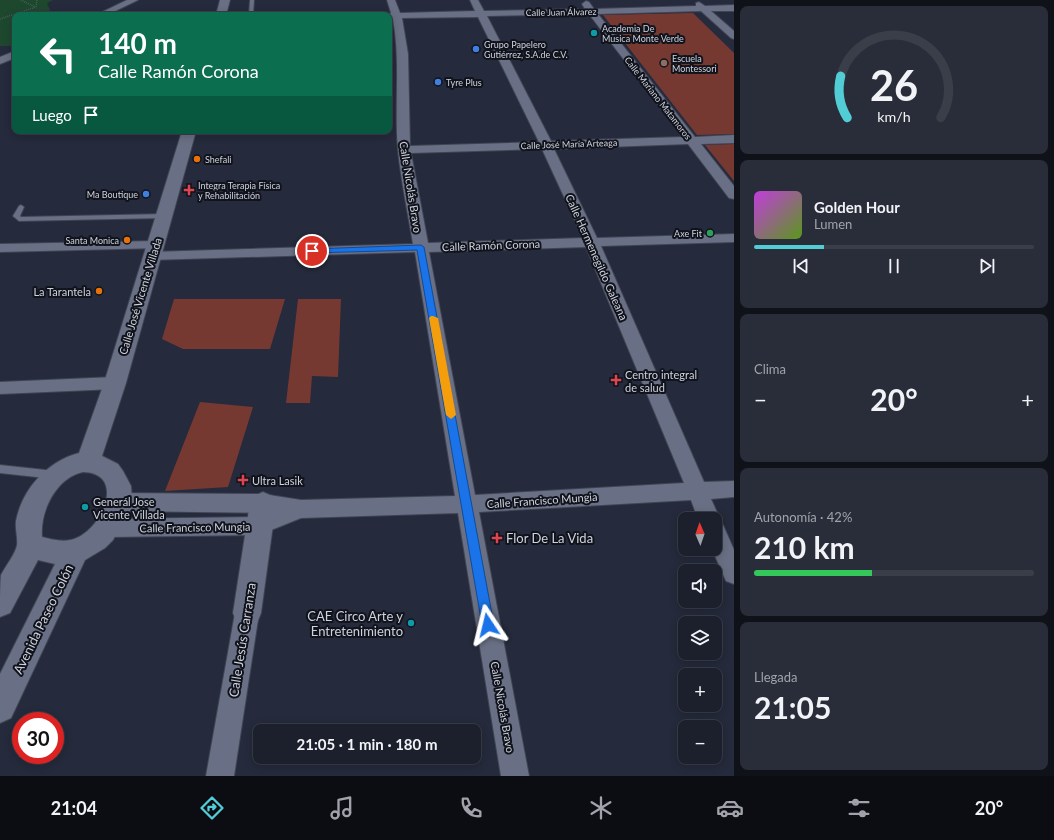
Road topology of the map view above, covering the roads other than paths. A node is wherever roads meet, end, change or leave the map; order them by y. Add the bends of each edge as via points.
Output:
1 (134, 0) edge
2 (225, 0) edge
3 (252, 0) edge
4 (391, 0) edge
5 (474, 0) edge
6 (583, 0) edge
7 (694, 0) edge
8 (734, 8) edge
9 (704, 9) junction
10 (591, 11) junction
11 (107, 12) edge
12 (222, 12) edge
13 (251, 12) edge
14 (481, 13) junction
15 (393, 16) edge
16 (734, 36) edge
17 (12, 55) edge
18 (0, 61) edge
19 (188, 134) edge
20 (734, 139) edge
21 (691, 140) junction
22 (546, 144) junction
23 (404, 150) junction
24 (734, 195) edge
25 (21, 208) dead end
26 (164, 216) junction
27 (734, 238) edge
28 (592, 242) junction
29 (421, 247) junction
30 (0, 248) edge
31 (153, 250) junction
32 (115, 384) junction
33 (0, 388) edge
34 (89, 460) junction
35 (0, 469) edge
36 (55, 475) junction
37 (734, 488) edge
38 (695, 490) junction
39 (118, 502) junction
40 (467, 504) junction
41 (706, 512) edge
42 (261, 515) junction
43 (109, 528) junction
44 (31, 546) junction
45 (722, 547) edge
46 (75, 552) junction
47 (734, 574) edge
48 (0, 604) edge
49 (247, 613) joint
50 (0, 707) edge
51 (220, 776) edge
52 (515, 776) edge

1 - 11 street
2 - 12 main road
3 - 13 lane
4 - 15 street, Calle Nicolás Bravo
5 - 14 street, Calle Hermenegildo Galeana
6 - 10 street, Calle Mariano Matamoros
7 - 9 street
8 - 9 street, Calle Juan Álvarez
9 - 10 street, Calle Juan Álvarez
9 - 16 street
10 - 14 street, Calle Juan Álvarez
10 - 21 street, Calle Mariano Matamoros
14 - 15 street, Calle Juan Álvarez
14 - 22 street, Calle Hermenegildo Galeana
15 - 23 street, Calle Nicolás Bravo via 404,76
17 - 18 street
19 - 26 main road, Calle José Vicente Villada
20 - 21 street, Calle José María Arteaga
21 - 22 street, Calle José María Arteaga
21 - 24 street, Calle Mariano Matamoros
22 - 23 street, Calle José María Arteaga
22 - 28 street, Calle Hermenegildo Galeana
23 - 29 street, Calle Nicolás Bravo
25 - 26 lane via 16,216 19,218
26 - 31 main road, Calle José Vicente Villada
27 - 28 street, Calle Ramón Corona
28 - 29 street, Calle Ramón Corona
28 - 38 street, Calle Hermenegildo Galeana
29 - 31 street, Calle Ramón Corona
29 - 40 street, Calle Nicolás Bravo
30 - 31 street, Calle Ramón Corona
31 - 32 main road, Calle José Vicente Villada
32 - 33 street
32 - 34 main road, Calle José Vicente Villada
34 - 36 main road
34 - 39 main road via 101,464 116,479 120,492
35 - 36 lane
36 - 44 main road via 35,502 29,520 28,535
37 - 38 street, Calle Francisco Mungia
38 - 40 street, Calle Francisco Mungia
38 - 41 street, Calle Hermenegildo Galeana
39 - 42 street, Calle Francisco Mungia
39 - 43 main road
40 - 42 street, Calle Francisco Mungia via 301,509
40 - 52 street, Calle Nicolás Bravo
42 - 43 street, Calle Francisco Mungia
42 - 49 main road, Calle Jesús Carranza
43 - 46 main road, Avenida Paseo Colón
44 - 46 main road, Avenida Paseo Colón via 61,553
44 - 48 main road
45 - 47 street
46 - 50 main road, Avenida Paseo Colón
49 - 51 street, Calle Jesús Carranza

